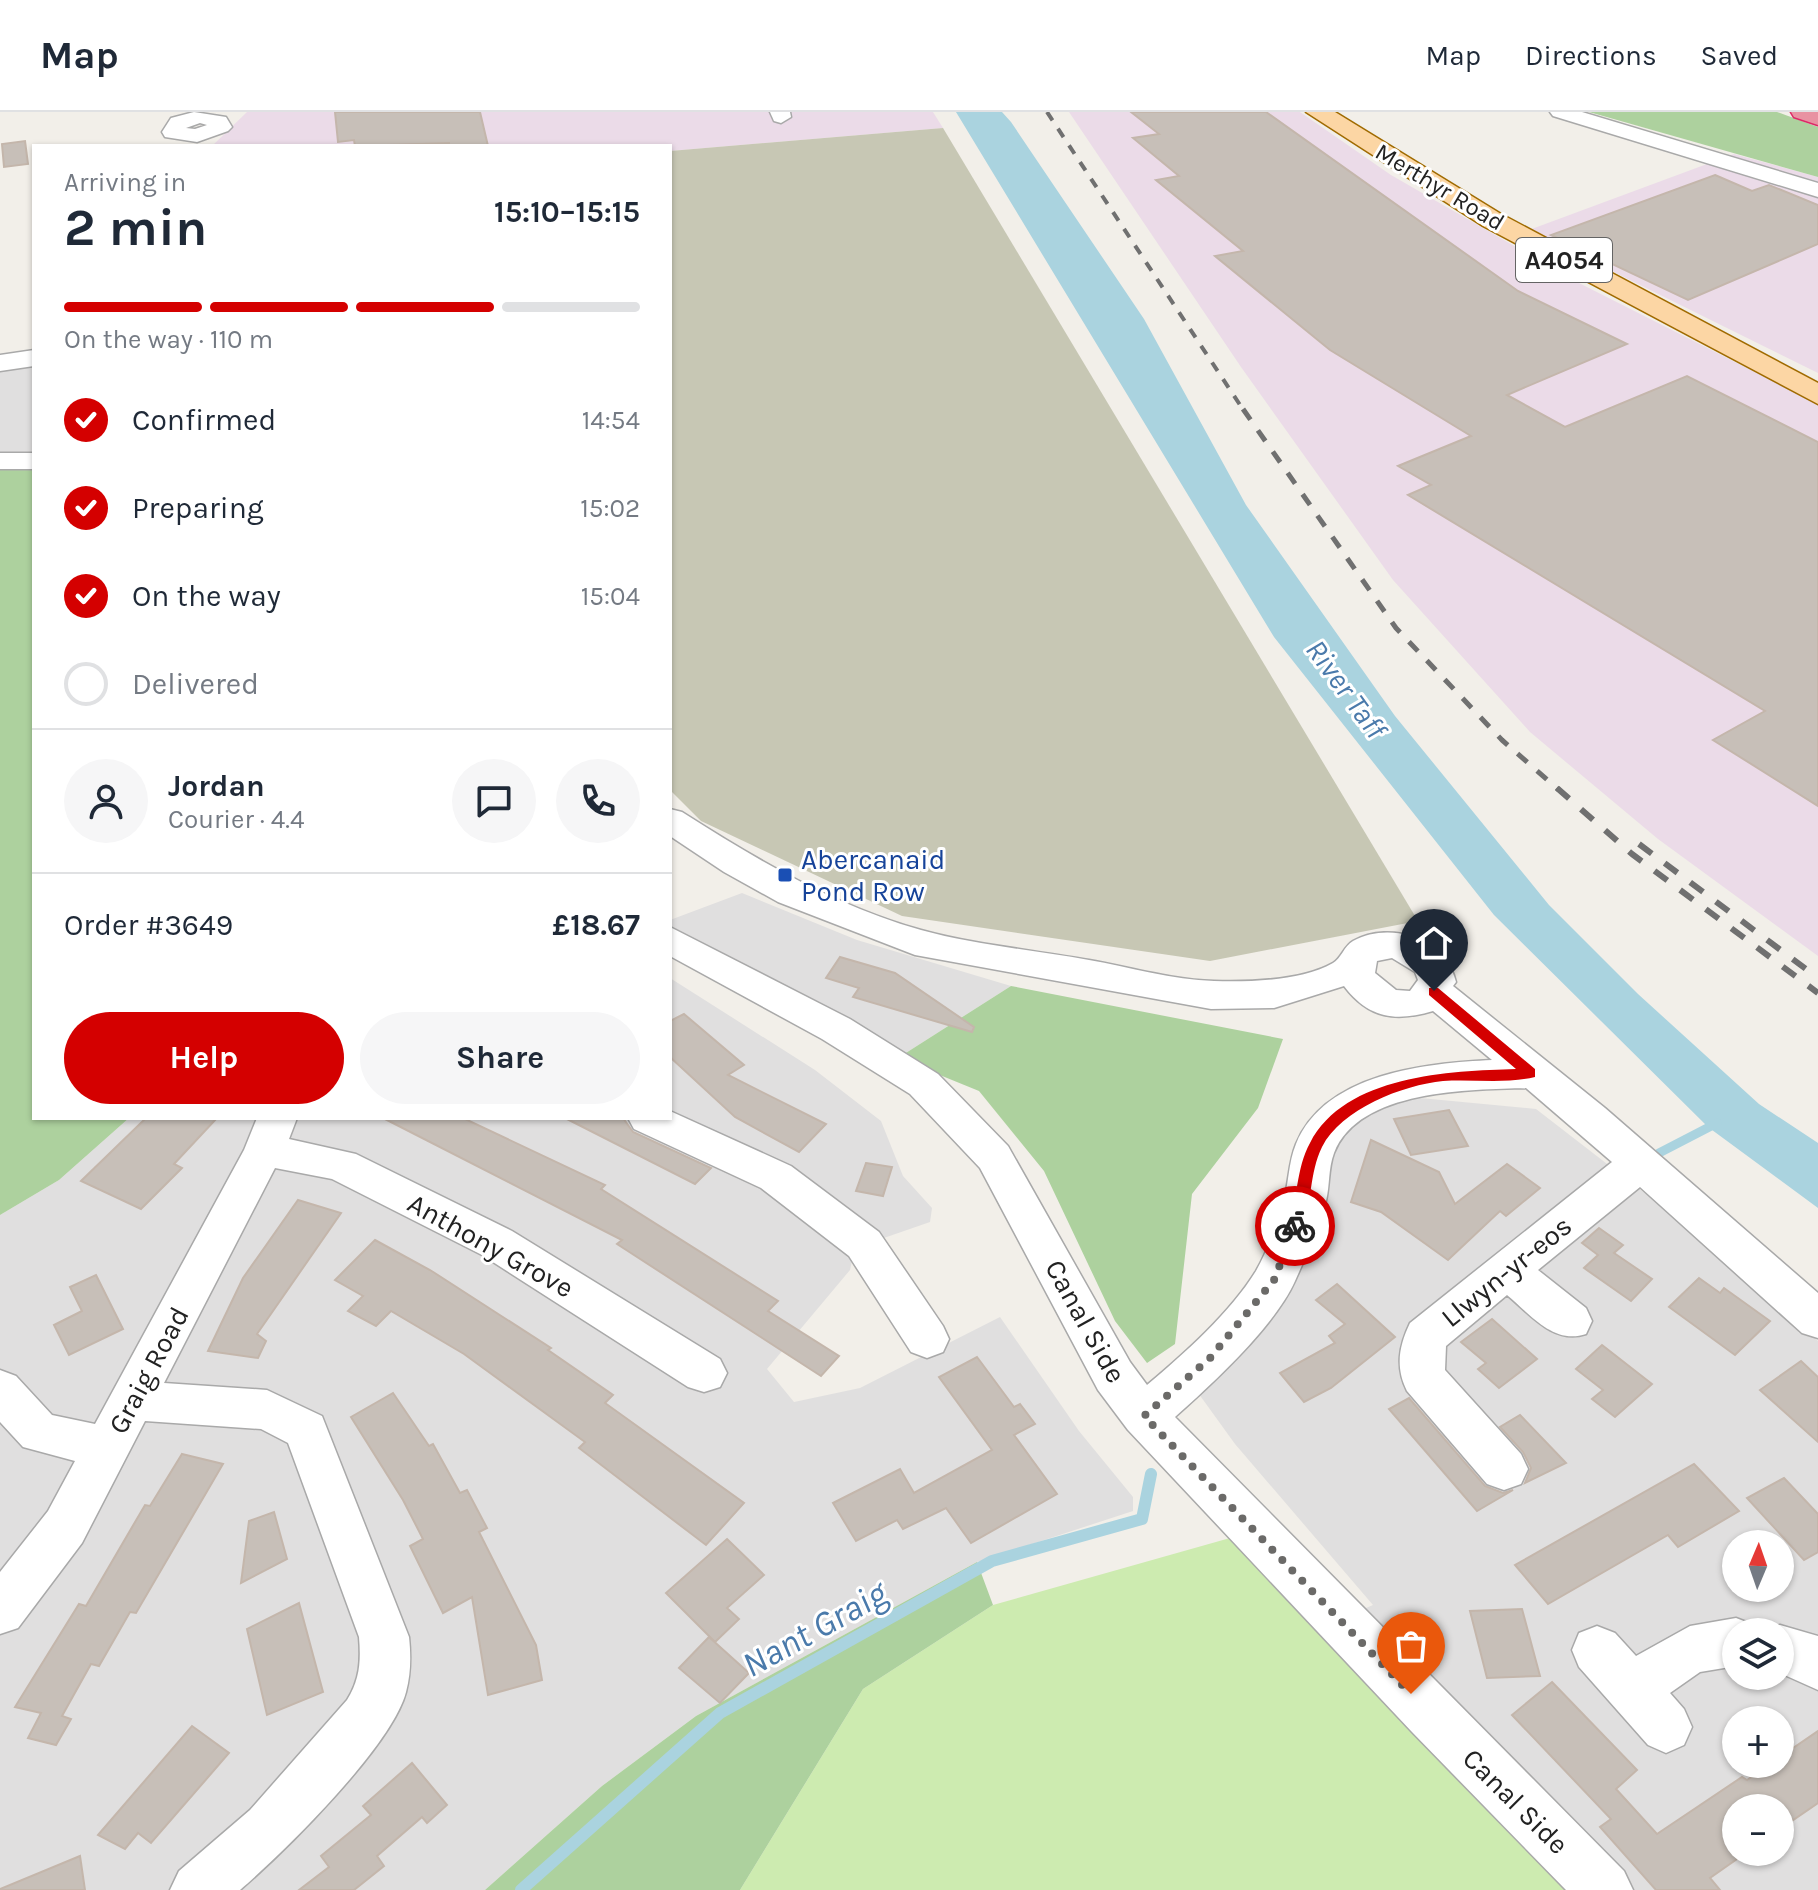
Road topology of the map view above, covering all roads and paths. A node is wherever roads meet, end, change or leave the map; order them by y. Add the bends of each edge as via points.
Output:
1 (1318, 112) edge
2 (1560, 112) edge
3 (1803, 112) edge
4 (210, 115) edge
5 (1818, 118) edge
6 (186, 141) edge
7 (1818, 190) edge
8 (32, 358) edge
9 (0, 363) edge
10 (1818, 395) edge
11 (0, 461) edge
12 (32, 461) edge
13 (672, 821) edge
14 (672, 941) edge
15 (1354, 970) junction
16 (1434, 991) junction
17 (1530, 1073) junction
18 (652, 1120) edge
19 (271, 1134) edge
20 (1640, 1163) junction
21 (1507, 1270) junction
22 (1818, 1320) edge
23 (1570, 1321) dead end
24 (927, 1339) dead end
25 (704, 1373) dead end
26 (0, 1390) edge
27 (132, 1400) junction
28 (1144, 1416) junction
29 (108, 1447) junction
30 (1504, 1469) dead end
31 (0, 1611) edge
32 (1722, 1644) edge
33 (1597, 1650) dead end
34 (1794, 1651) edge
35 (1818, 1666) edge
36 (1631, 1689) junction
37 (1666, 1727) dead end
38 (198, 1890) edge
39 (1605, 1890) edge

1 - 10 main road, Merthyr Road / A4054 via 1492,220
2 - 7 street
3 - 5 highway
4 - 6 street via 221,127
8 - 9 street
11 - 12 street
13 - 15 street via 791,893 915,942 1211,995 1274,994
14 - 28 street, Canal Side via 836,1029 924,1084 994,1157 1114,1376
15 - 16 street via 1360,987 1386,1002 1414,1003
15 - 16 street via 1367,949 1407,948 1436,972
16 - 17 street
17 - 20 street
17 - 28 street via 1439,1077 1361,1100 1335,1121 1316,1144 1305,1201 1274,1280 1210,1358
18 - 24 street via 776,1177 864,1244
19 - 25 street, Anthony Grove via 483,1236
19 - 27 street, Graig Road
20 - 21 street, Llwyn-yr-eos
20 - 22 street
21 - 23 street
21 - 30 street, Llwyn-yr-eos via 1426,1336 1421,1356 1423,1377
26 - 29 street via 39,1433
27 - 29 street, Graig Road
27 - 38 street via 267,1410 306,1430 384,1637 380,1694 365,1718 269,1829
28 - 39 street, Canal Side
29 - 31 street, Graig Road via 65,1527
32 - 36 street via 1690,1650
33 - 36 street
34 - 35 street
36 - 37 street

